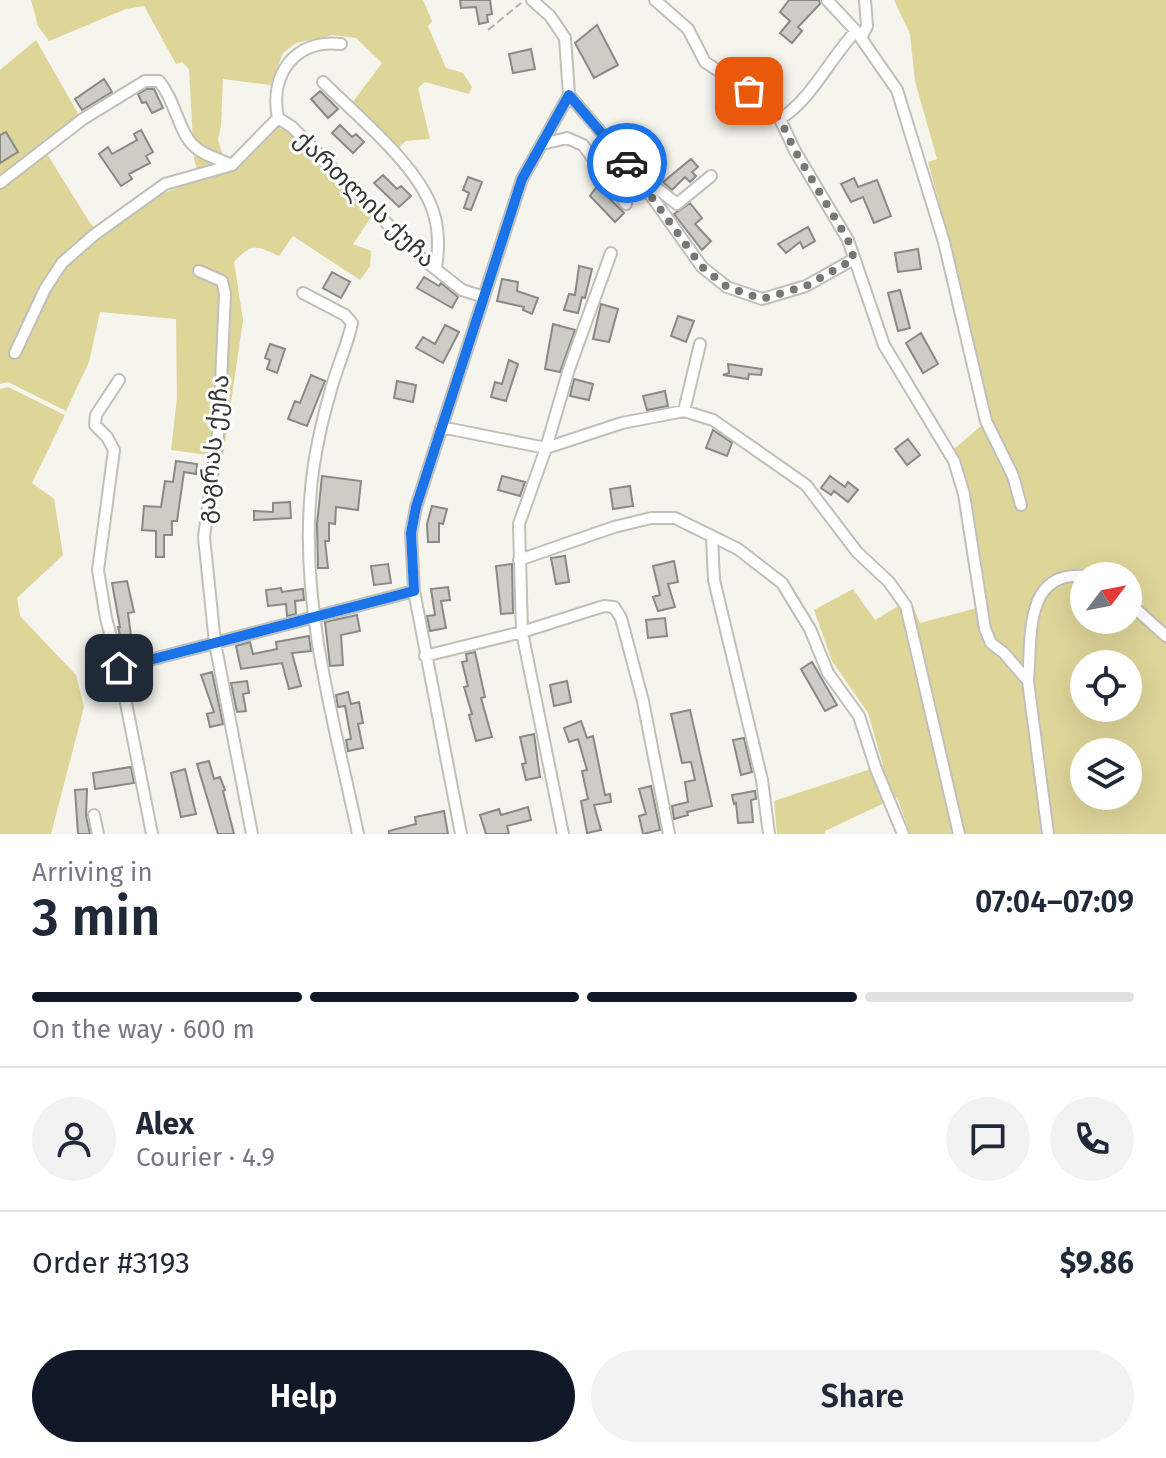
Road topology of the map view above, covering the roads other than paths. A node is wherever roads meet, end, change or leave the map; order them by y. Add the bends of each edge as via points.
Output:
1 (532, 0) edge
2 (655, 0) edge
3 (827, 0) edge
4 (865, 0) edge
5 (859, 34) junction
6 (341, 44) dead end
7 (323, 82) dead end
8 (569, 95) junction
9 (278, 118) junction
10 (780, 119) junction
11 (542, 144) junction
12 (232, 165) junction
13 (630, 166) junction
14 (711, 176) dead end
15 (0, 183) edge
16 (626, 204) dead end
17 (611, 253) dead end
18 (854, 259) junction
19 (436, 267) junction
20 (199, 271) dead end
21 (303, 293) dead end
22 (484, 297) junction
23 (700, 344) dead end
24 (15, 353) dead end
25 (119, 380) dead end
26 (684, 411) junction
27 (441, 427) junction
28 (546, 448) junction
29 (1021, 505) dead end
30 (712, 537) junction
31 (519, 560) junction
32 (1070, 576) edge
33 (414, 591) junction
34 (1142, 615) edge
35 (314, 619) junction
36 (522, 632) junction
37 (1166, 636) edge
38 (215, 643) junction
39 (425, 656) junction
40 (119, 668) junction
41 (1028, 681) junction
42 (94, 815) dead end
43 (98, 834) edge
44 (152, 834) edge
45 (252, 834) edge
46 (358, 834) edge
47 (461, 834) edge
48 (563, 834) edge
49 (669, 834) edge
50 (769, 834) edge
51 (903, 834) edge
52 (959, 834) edge
53 (1048, 834) edge

1 - 8 street via 565,38
2 - 10 street via 688,29 705,62
3 - 5 street
4 - 5 street via 867,26
5 - 10 street via 839,49 794,110
5 - 29 street via 897,90 944,242 986,421
6 - 9 street via 323,42 290,60 275,105
7 - 19 street via 415,175 434,212
8 - 11 street
8 - 13 street
9 - 12 street, ქართლის ქუჩა
9 - 19 street, ქართლის ქუჩა
10 - 18 street
11 - 16 street via 567,138 583,145
11 - 22 street via 522,179
12 - 15 street via 191,143 169,93 159,81 145,81 83,119
12 - 24 street via 165,184 94,235 62,263
13 - 14 street via 677,204
13 - 18 street via 702,267 727,287 762,299 806,286
17 - 28 street
18 - 41 street via 884,345 954,461 985,629 991,643
19 - 22 street, ქართლის ქუჩა via 462,290
20 - 38 street, გაგრას ქუჩა via 222,281 225,294 219,426 204,537
21 - 35 street via 352,323 315,460 308,580
22 - 27 street
23 - 26 street
25 - 40 street via 95,425 114,450 98,570
26 - 28 street via 622,423
26 - 52 street via 713,420 806,485 906,606
27 - 28 street
27 - 33 street via 411,533
28 - 31 street via 519,524
30 - 31 street via 675,518 651,518
30 - 50 street via 714,580 762,780
30 - 51 street via 738,549 782,583 828,673 859,716
31 - 36 street
32 - 41 street via 1049,583 1040,594
33 - 35 street
33 - 39 street
34 - 37 street
35 - 38 street
35 - 46 street
36 - 39 street
36 - 48 street
36 - 49 street via 614,607 643,701
38 - 40 street
38 - 45 street
39 - 47 street
40 - 44 street
41 - 53 street
42 - 43 street

